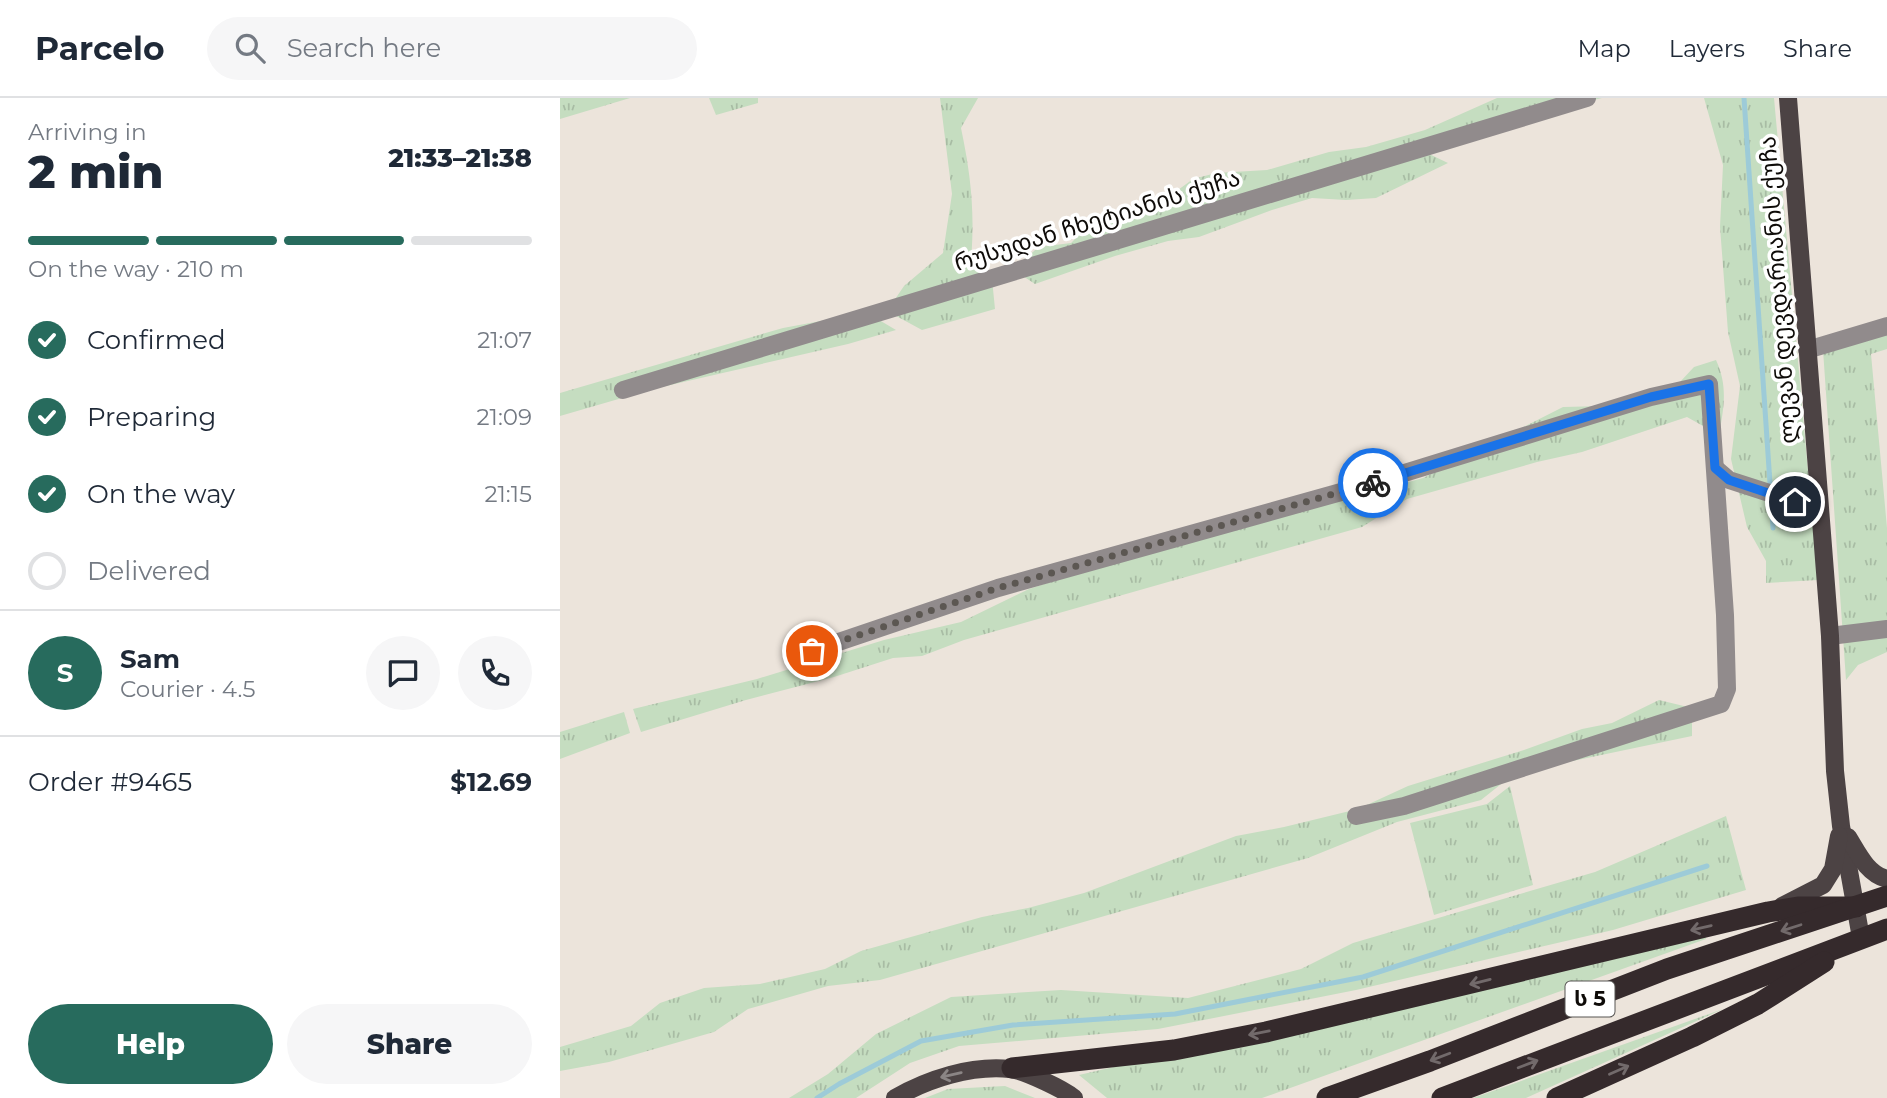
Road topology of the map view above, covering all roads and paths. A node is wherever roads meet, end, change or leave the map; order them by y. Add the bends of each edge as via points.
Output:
1 (1587, 98) edge
2 (1788, 98) edge
3 (1887, 326) edge
4 (1807, 349) junction
5 (622, 390) dead end
6 (1715, 468) junction
7 (1819, 509) junction
8 (1887, 629) edge
9 (1830, 636) junction
10 (812, 651) dead end
11 (1356, 816) dead end
12 (1841, 826) junction
13 (1887, 879) edge
14 (1887, 896) edge
15 (1856, 907) junction
16 (1768, 912) junction
17 (1887, 929) edge
18 (1861, 938) junction
19 (1012, 1069) junction
20 (895, 1098) edge
21 (1074, 1098) edge
22 (1327, 1098) edge
23 (1442, 1098) edge
24 (1557, 1098) edge

1 - 5 street, რუსუდან ჩხეტიანის ქუჩა
2 - 4 main road, ლევან დევდარიანის ქუჩა
3 - 4 street
4 - 7 main road, ლევან დევდარიანის ქუჩა
6 - 7 street via 1729,480
6 - 10 street via 1709,384 1651,397 1359,487 998,588
6 - 11 street via 1727,689 1721,704 1404,806
7 - 9 main road, ლევან დევდარიანის ქუჩა
8 - 9 street
9 - 12 main road, ლევან დევდარიანის ქუჩა
12 - 13 main road via 1863,862
12 - 15 main road, ლევან დევდარიანის ქუჩა
12 - 16 main road via 1833,869 1824,885
14 - 15 highway, ს 5
15 - 16 highway
15 - 18 main road, ლევან დევდარიანის ქუჩა
15 -> 22 highway, ს 5 via 1667,969
16 -> 19 highway via 1266,1032 1174,1050
17 - 18 highway, ს 5
23 -> 18 highway, ს 5
24 -> 18 highway via 1758,1004
19 -> 20 main road via 945,1076
19 - 21 main road

